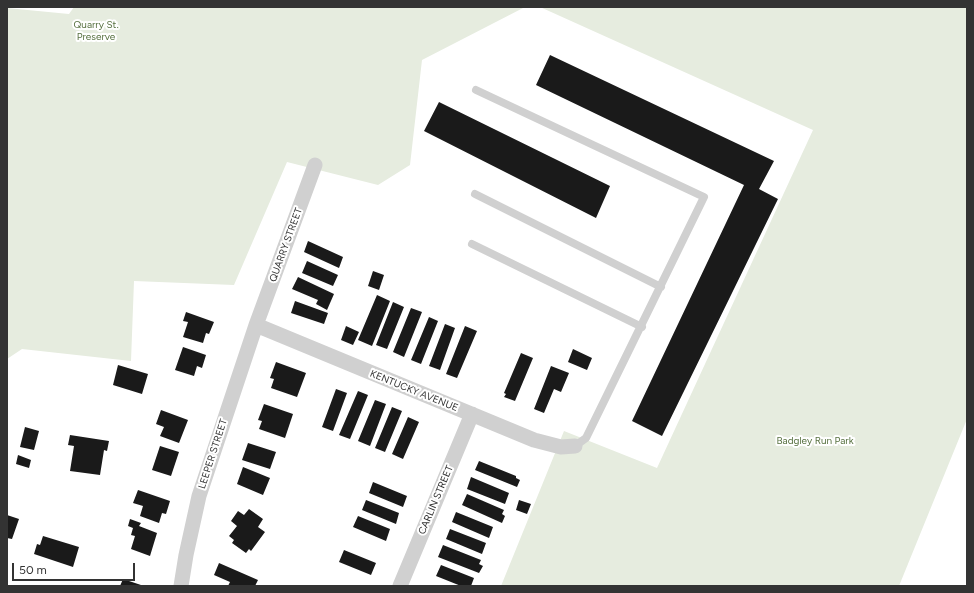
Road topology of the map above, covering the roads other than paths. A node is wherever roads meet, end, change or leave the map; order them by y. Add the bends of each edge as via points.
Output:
1 (476, 90) dead end
2 (315, 165) dead end
3 (475, 194) dead end
4 (472, 244) dead end
5 (661, 287) junction
6 (256, 325) junction
7 (642, 327) junction
8 (472, 414) junction
9 (575, 446) joint
10 (182, 586) edge
11 (400, 586) edge

1 - 5 lane via 704,197
2 - 6 street, QUARRY STREET
3 - 5 lane
4 - 7 lane
5 - 7 lane
6 - 8 street, KENTUCKY AVENUE
6 - 10 street, LEEPER STREET via 199,496 186,554
7 - 9 lane via 586,438
8 - 9 street, KENTUCKY AVENUE via 550,445
8 - 11 street, CARLIN STREET

